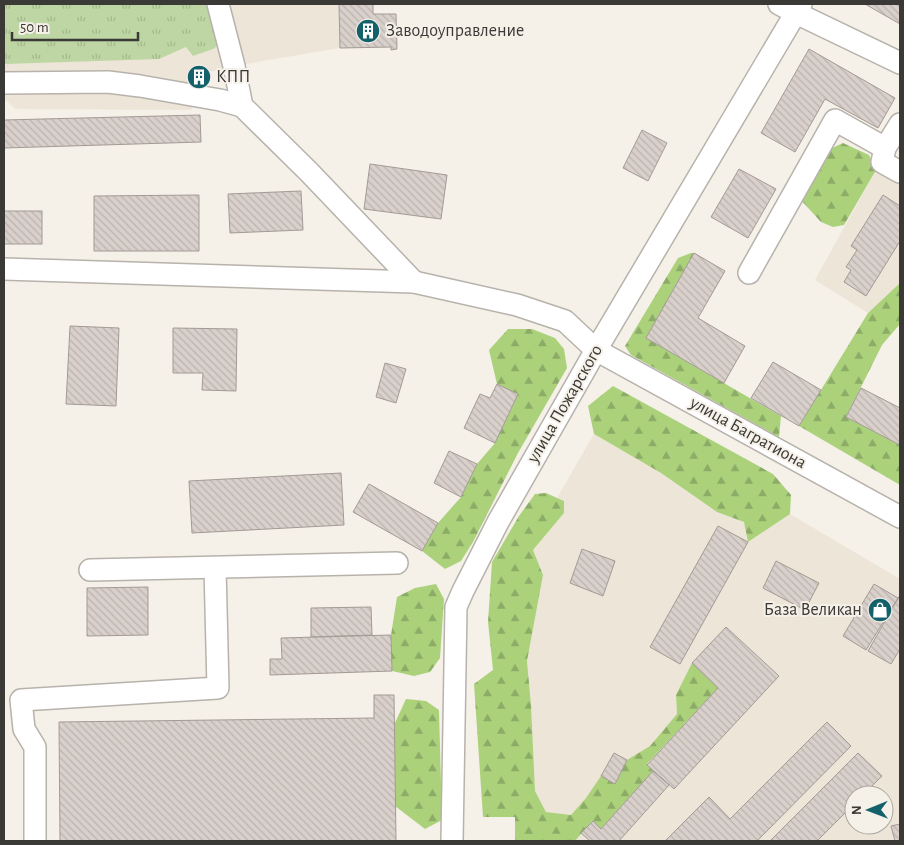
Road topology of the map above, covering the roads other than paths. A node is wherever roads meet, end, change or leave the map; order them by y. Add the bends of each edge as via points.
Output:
1 (218, 4) edge
2 (792, 7) edge
3 (900, 63) edge
4 (4, 83) edge
5 (242, 106) junction
6 (900, 124) edge
7 (886, 148) junction
8 (900, 172) edge
9 (4, 269) edge
10 (749, 273) dead end
11 (414, 282) junction
12 (596, 350) junction
13 (900, 517) edge
14 (397, 563) dead end
15 (215, 568) junction
16 (90, 570) dead end
17 (35, 841) edge
18 (452, 841) edge

1 - 5 street
2 - 3 street
2 - 12 street, улица Пожарского
4 - 5 street via 108,82
5 - 11 street
6 - 7 street
7 - 8 street via 882,162
7 - 10 street via 835,120
9 - 11 street, улица Багратиона
11 - 12 street, улица Багратиона via 517,306 565,321
12 - 13 street, улица Багратиона
12 - 18 street, улица Пожарского via 498,522 456,607
14 - 15 street
15 - 16 street
15 - 17 street via 218,688 21,700 24,729 35,747

